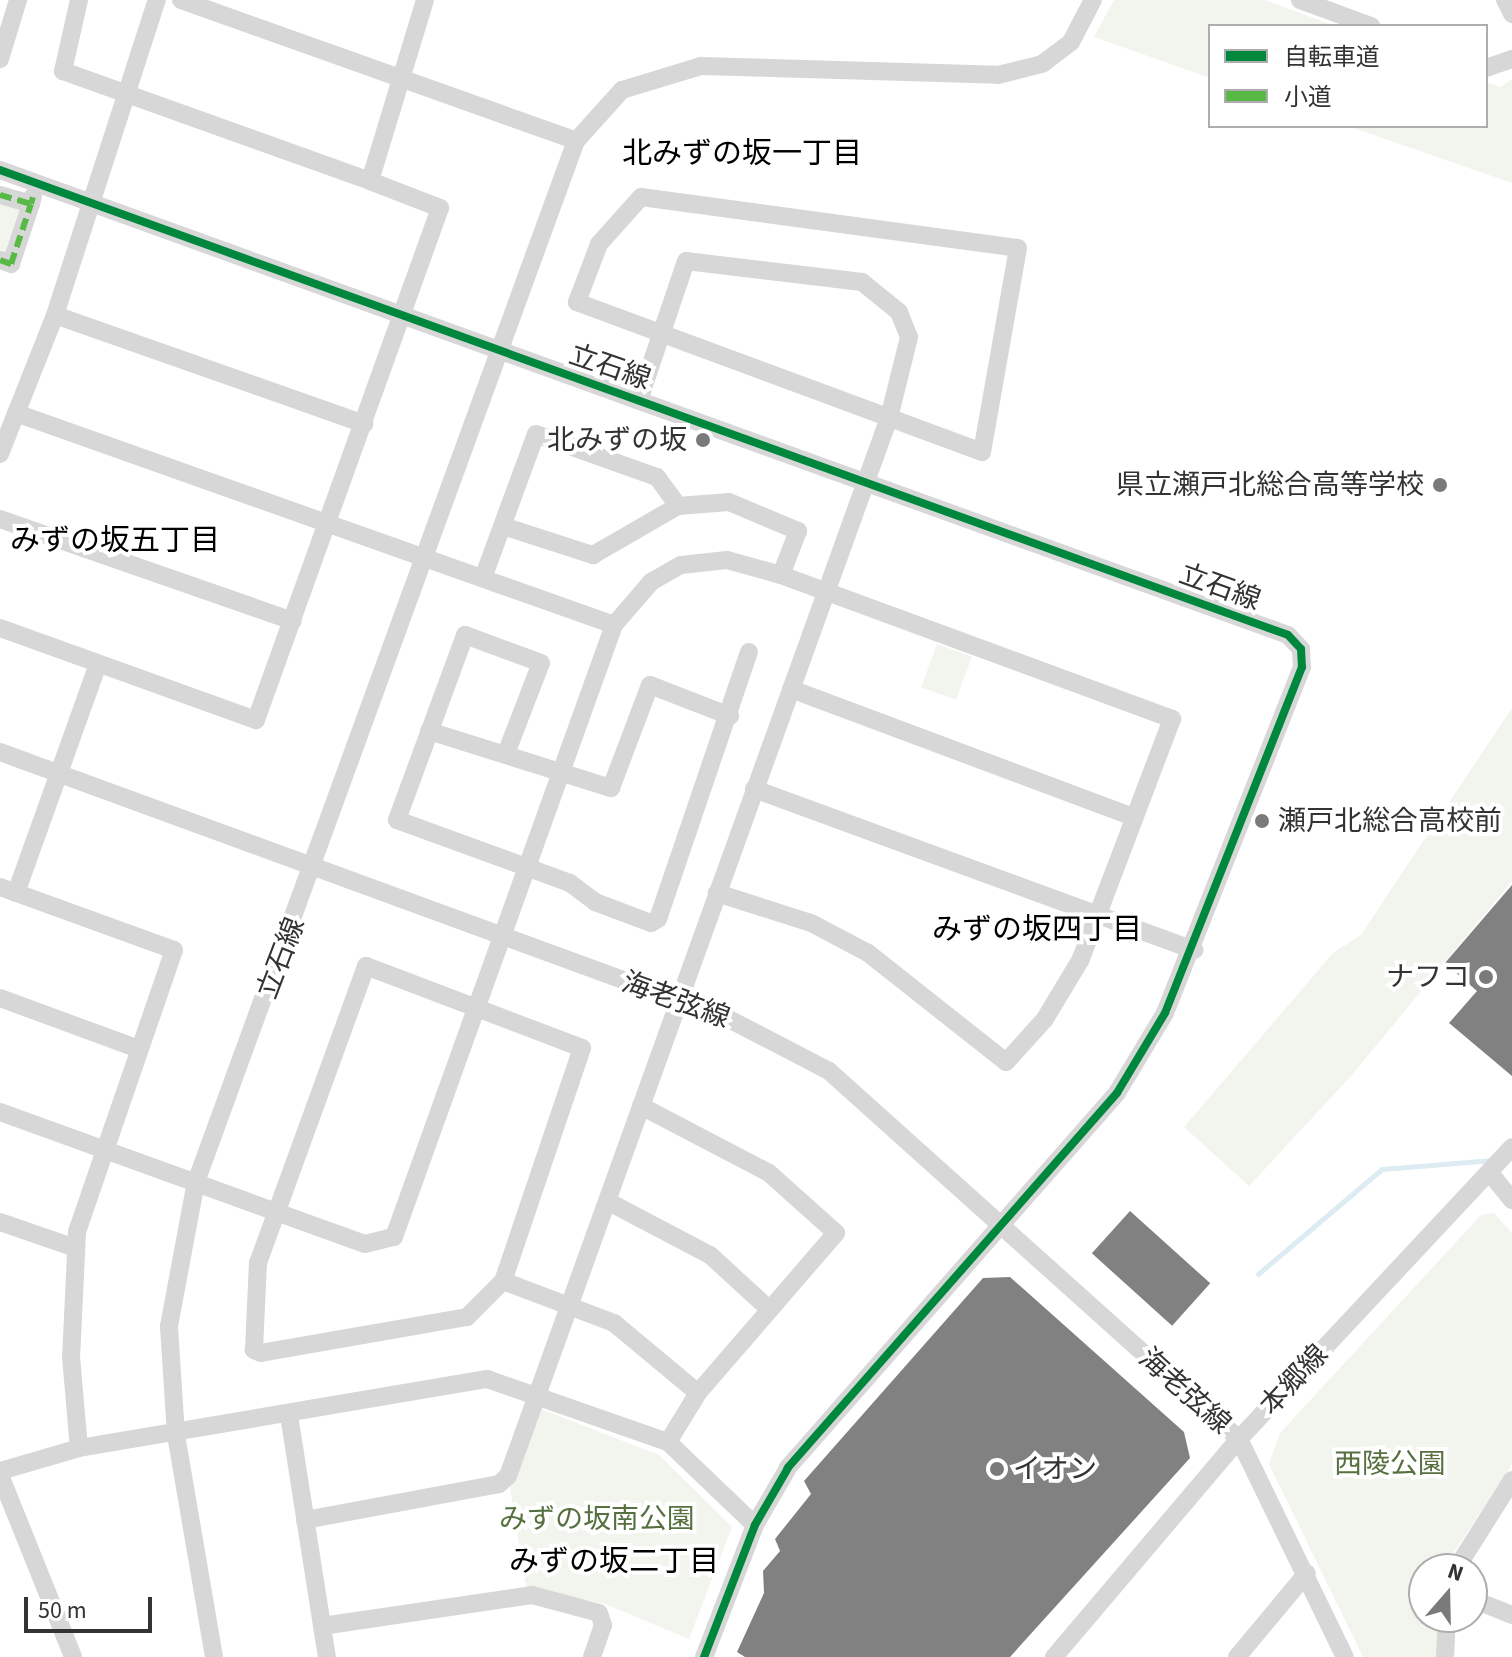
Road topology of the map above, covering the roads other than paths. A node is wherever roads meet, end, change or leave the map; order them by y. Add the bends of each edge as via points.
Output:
1 (18, 0) edge
2 (79, 0) edge
3 (157, 0) edge
4 (181, 0) edge
5 (425, 0) edge
6 (1093, 0) edge
7 (1300, 0) edge
8 (1505, 0) edge
9 (1512, 14) edge
10 (1366, 24) edge
11 (0, 59) edge
12 (1512, 59) edge
13 (1488, 67) edge
14 (401, 79) junction
15 (131, 96) junction
16 (576, 141) junction
17 (0, 170) edge
18 (370, 181) junction
19 (0, 195) edge
20 (93, 201) junction
21 (0, 260) edge
22 (400, 314) junction
23 (55, 315) junction
24 (659, 337) junction
25 (499, 351) junction
26 (639, 400) junction
27 (16, 413) junction
28 (889, 418) junction
29 (364, 424) junction
30 (0, 454) edge
31 (866, 483) junction
32 (678, 506) junction
33 (0, 519) edge
34 (329, 523) junction
35 (503, 526) junction
36 (426, 556) junction
37 (781, 575) junction
38 (483, 578) junction
39 (825, 594) junction
40 (293, 621) junction
41 (614, 625) junction
42 (0, 628) edge
43 (749, 652) dead end
44 (98, 664) junction
45 (791, 689) junction
46 (730, 716) junction
47 (429, 731) junction
48 (507, 751) junction
49 (0, 752) edge
50 (561, 770) junction
51 (59, 773) junction
52 (754, 789) junction
53 (1133, 817) junction
54 (316, 867) junction
55 (526, 869) junction
56 (8, 890) edge
57 (717, 893) junction
58 (1100, 917) junction
59 (504, 935) junction
60 (1195, 950) junction
61 (0, 998) edge
62 (678, 1003) junction
63 (476, 1008) junction
64 (136, 1048) junction
65 (641, 1106) junction
66 (0, 1112) edge
67 (1510, 1148) edge
68 (100, 1149) junction
69 (1492, 1170) junction
70 (196, 1182) junction
71 (1512, 1200) edge
72 (607, 1201) junction
73 (274, 1211) junction
74 (0, 1222) edge
75 (1000, 1222) junction
76 (75, 1248) junction
77 (503, 1281) junction
78 (568, 1305) junction
79 (769, 1309) junction
80 (698, 1393) junction
81 (536, 1396) junction
82 (289, 1415) junction
83 (176, 1435) junction
84 (1239, 1439) junction
85 (668, 1442) junction
86 (79, 1448) junction
87 (0, 1473) edge
88 (1512, 1480) edge
89 (1492, 1505) junction
90 (1512, 1512) edge
91 (305, 1520) junction
92 (755, 1525) junction
93 (1465, 1553) edge
94 (1307, 1573) junction
95 (1488, 1605) edge
96 (1512, 1615) edge
97 (322, 1626) junction
98 (1446, 1633) edge
99 (73, 1657) edge
100 (214, 1657) edge
101 (327, 1657) edge
102 (592, 1657) edge
103 (704, 1657) edge
104 (1054, 1657) edge
105 (1237, 1657) edge
106 (1345, 1657) edge
107 (1445, 1657) edge

1 - 11 street
2 - 15 street via 63,71
3 - 15 street
4 - 14 street
5 - 14 street
6 - 16 street via 1071,42 1042,64 998,75 701,66 622,90
7 - 10 street
8 - 9 street
12 - 13 street
14 - 16 street
14 - 18 street
15 - 18 street
15 - 20 street
16 - 25 street
17 - 20 street
18 - 22 street via 440,208
19 - 21 street via 33,199 11,264
20 - 22 street
20 - 23 street
22 - 25 street
22 - 29 street
23 - 27 street
23 - 29 street
24 - 26 street
24 - 28 street
24 - 28 street via 686,261 862,282 899,312 909,337
24 - 28 street via 577,302 599,244 641,197 1018,248 982,452
25 - 26 street, 立石線
25 - 36 street, 立石線
26 - 31 street, 立石線
27 - 30 street
27 - 34 street
28 - 31 street
29 - 34 street
31 - 39 street
31 - 60 street, 立石線 via 1296,642 1302,667
32 - 35 street via 593,555
32 - 35 street via 657,477 536,434
32 - 37 street via 729,502 798,531
33 - 40 street
34 - 36 street
34 - 40 street
35 - 38 street
36 - 38 street
36 - 54 street, 立石線
37 - 39 street
37 - 41 street via 727,560 681,565 651,582
38 - 41 street
39 - 45 street
39 - 53 street via 1172,719
40 - 44 street via 256,720
41 - 50 street
42 - 44 street
43 - 46 street
44 - 51 street
45 - 52 street
45 - 53 street
46 - 50 street via 650,685 620,786 611,788
46 - 55 street via 658,919 651,923
47 - 48 street
47 - 48 street via 465,635 541,663
47 - 55 street via 397,820
48 - 50 street
49 - 51 street, 海老弦線
50 - 55 street
51 - 54 street, 海老弦線
51 - 56 street
52 - 57 street
52 - 58 street
53 - 58 street
54 - 59 street, 海老弦線
54 - 70 street, 立石線
55 - 59 street
56 - 64 street via 174,950
57 - 58 street via 811,923 868,953 921,989 1002,1063 1045,1019
57 - 62 street
58 - 60 street
59 - 62 street, 海老弦線
59 - 63 street
60 - 75 street, 立石線 via 1117,1093
61 - 64 street
62 - 65 street
62 - 75 street, 海老弦線 via 727,1018 829,1071
63 - 73 street via 394,1237 365,1244
63 - 73 street via 366,966
63 - 77 street via 582,1048
64 - 68 street
65 - 72 street
65 - 79 street via 769,1173 836,1233
66 - 68 street
67 - 69 street, 本郷線
68 - 70 street
68 - 76 street
69 - 71 street
69 - 84 street, 本郷線
70 - 73 street
70 - 83 street, 立石線 via 169,1326
72 - 78 street
72 - 79 street via 710,1255
73 - 77 street via 254,1296 254,1350 261,1353 467,1317
74 - 76 street
75 - 84 street, 海老弦線
75 - 92 street, 立石線 via 806,1445
76 - 86 street via 71,1357
77 - 78 street
78 - 80 street via 622,1328
78 - 81 street
79 - 80 street
80 - 85 street
81 - 82 street via 487,1379
81 - 85 street
81 - 91 street via 499,1484
82 - 83 street
82 - 91 street
83 - 86 street
83 - 100 street, 立石線
84 - 94 street
84 - 104 street, 本郷線
85 - 92 street
86 - 87 street
87 - 99 street
88 - 89 street
89 - 90 street
89 - 93 street
91 - 97 street
92 - 103 street, 立石線
94 - 105 street
94 - 106 street
95 - 96 street
97 - 101 street
97 - 102 street via 532,1595 599,1613 603,1625
98 - 107 street

